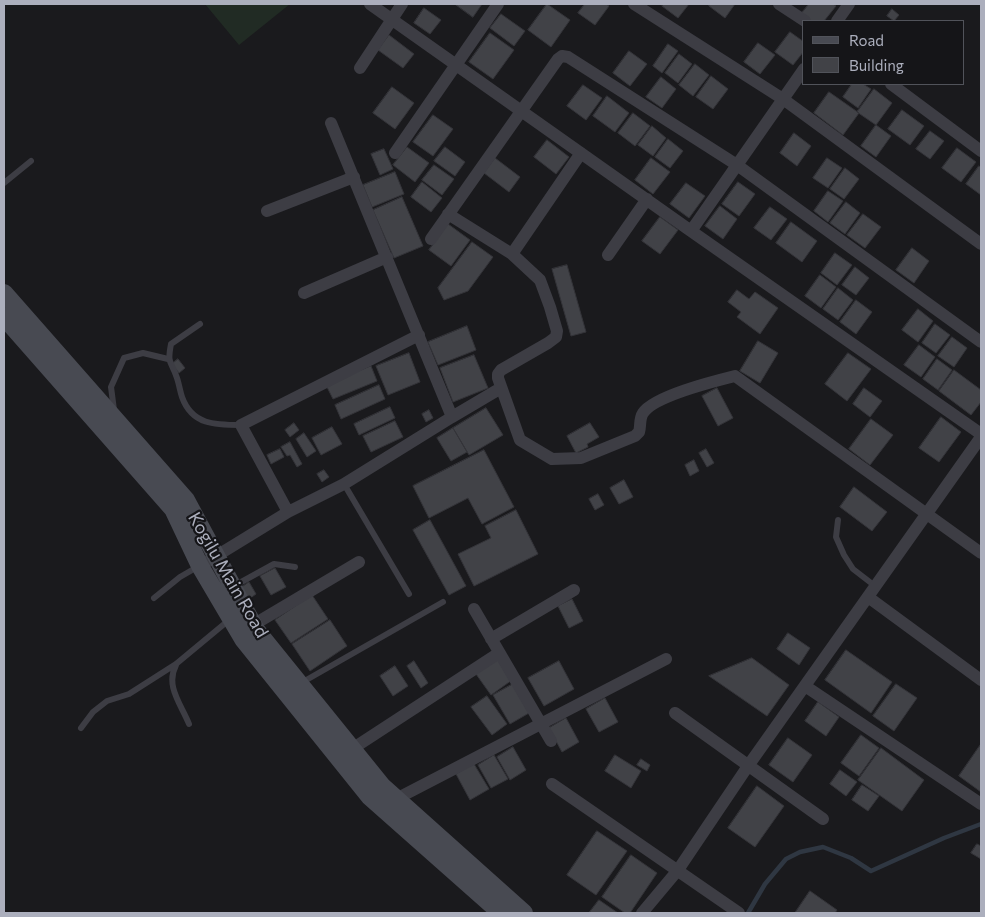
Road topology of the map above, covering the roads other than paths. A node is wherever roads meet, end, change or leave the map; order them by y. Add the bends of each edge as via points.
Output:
1 (370, 4) edge
2 (402, 4) edge
3 (498, 4) edge
4 (634, 4) edge
5 (778, 4) edge
6 (849, 4) edge
7 (392, 19) junction
8 (803, 20) edge
9 (838, 20) edge
10 (456, 64) junction
11 (360, 68) dead end
12 (802, 72) edge
13 (892, 85) edge
14 (782, 99) junction
15 (521, 110) junction
16 (331, 123) dead end
17 (981, 152) edge
18 (395, 153) dead end
19 (581, 153) junction
20 (31, 161) dead end
21 (737, 165) junction
22 (354, 177) junction
23 (4, 183) edge
24 (647, 200) junction
25 (267, 211) dead end
26 (448, 214) junction
27 (691, 231) junction
28 (431, 239) dead end
29 (981, 244) edge
30 (512, 254) junction
31 (608, 255) dead end
32 (387, 258) junction
33 (4, 293) edge
34 (304, 293) dead end
35 (4, 316) edge
36 (200, 324) dead end
37 (419, 335) junction
38 (981, 342) edge
39 (168, 359) junction
40 (501, 388) junction
41 (452, 417) junction
42 (116, 421) junction
43 (241, 425) junction
44 (981, 435) edge
45 (344, 484) junction
46 (288, 512) junction
47 (927, 513) junction
48 (838, 520) dead end
49 (981, 553) edge
50 (216, 557) junction
51 (359, 562) dead end
52 (200, 566) junction
53 (295, 567) dead end
54 (233, 587) junction
55 (574, 590) dead end
56 (872, 592) junction
57 (409, 594) dead end
58 (154, 598) dead end
59 (443, 602) dead end
60 (474, 609) dead end
61 (232, 617) junction
62 (253, 625) junction
63 (491, 639) junction
64 (499, 653) junction
65 (666, 659) dead end
66 (176, 664) junction
67 (981, 680) edge
68 (300, 684) junction
69 (805, 686) junction
70 (675, 712) dead end
71 (190, 724) dead end
72 (541, 724) junction
73 (81, 728) dead end
74 (551, 741) dead end
75 (352, 749) junction
76 (748, 766) junction
77 (552, 784) dead end
78 (396, 800) junction
79 (981, 804) edge
80 (823, 819) dead end
81 (678, 870) junction
82 (501, 913) edge
83 (524, 913) edge
84 (642, 913) edge
85 (739, 913) edge

1 - 7 street
2 - 7 street
3 - 10 street
4 - 14 street
5 - 8 street
6 - 9 street
7 - 10 street
7 - 11 street
10 - 15 street
10 - 18 street
12 - 14 street
13 - 17 street
14 - 21 street
14 - 29 street
15 - 19 street
15 - 21 street via 562,56
15 - 26 street
16 - 22 street
19 - 24 street
19 - 30 street
20 - 23 lane
21 - 27 street
21 - 38 street
22 - 25 street
22 - 32 street
24 - 27 street
24 - 31 street
26 - 28 street
26 - 30 street
27 - 44 street
30 - 40 street via 540,280 557,331 556,338 548,344 501,370 498,374
32 - 34 street
32 - 37 street
33 - 42 main road, Kogilu Main Road
35 - 52 main road, Kogilu Main Road via 173,509
36 - 39 lane via 171,344
37 - 41 street
37 - 43 street
39 - 42 lane via 144,353 124,358 111,387
39 - 43 lane via 190,414 206,422
40 - 41 street
40 - 47 street via 520,440 552,459 581,458 635,436 645,410 667,397 735,376
41 - 45 street
42 - 50 main road, Kogilu Main Road via 186,500
43 - 46 street
44 - 47 street
45 - 46 street
45 - 57 lane
46 - 50 street
47 - 49 street
47 - 56 street
48 - 56 lane via 836,537 844,555
50 - 52 street
50 - 54 main road, Kogilu Main Road
51 - 62 street
52 - 58 lane
52 - 61 main road, Kogilu Main Road
53 - 54 lane via 274,564
54 - 62 main road, Kogilu Main Road
55 - 63 street
56 - 67 street
56 - 69 street
59 - 68 lane
60 - 63 street
61 - 66 lane
61 - 82 main road, Kogilu Main Road via 243,639 370,797
62 - 68 main road, Kogilu Main Road
63 - 64 street
64 - 72 street
64 - 75 street
65 - 72 street
66 - 71 lane via 171,686
66 - 73 lane via 130,694 107,701
68 - 75 main road, Kogilu Main Road
69 - 76 street
69 - 79 street
70 - 76 street
72 - 74 street
72 - 78 street
75 - 78 main road, Kogilu Main Road
76 - 80 street
76 - 81 street
77 - 81 street
78 - 83 main road, Kogilu Main Road
81 - 84 street
81 - 85 street

